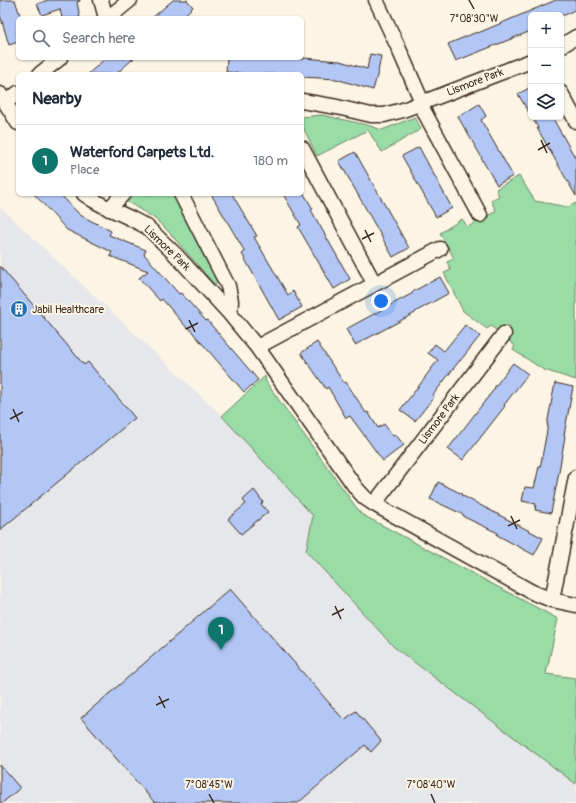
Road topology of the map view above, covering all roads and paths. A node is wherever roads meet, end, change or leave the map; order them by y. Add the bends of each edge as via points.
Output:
1 (101, 0) edge
2 (130, 0) edge
3 (376, 0) edge
4 (106, 16) edge
5 (110, 16) edge
6 (576, 38) edge
7 (564, 44) edge
8 (58, 60) edge
9 (528, 62) edge
10 (42, 72) edge
11 (16, 94) edge
12 (3, 98) edge
13 (564, 98) edge
14 (304, 101) edge
15 (421, 103) junction
16 (16, 120) edge
17 (576, 121) edge
18 (304, 152) edge
19 (87, 196) edge
20 (121, 196) edge
21 (182, 196) edge
22 (109, 208) junction
23 (480, 215) dead end
24 (440, 248) dead end
25 (374, 283) junction
26 (230, 314) junction
27 (504, 334) dead end
28 (257, 347) junction
29 (576, 477) edge
30 (374, 504) junction
31 (552, 600) junction
32 (576, 605) edge

1 - 4 street
2 - 5 street
3 - 15 street
6 - 7 street
8 - 10 street
9 - 15 street, Lismore Park
11 - 12 street
12 - 16 street
13 - 17 street
14 - 15 street, Lismore Park via 371,115 390,114
15 - 23 street
18 - 25 street
19 - 22 street, Lismore Park
20 - 22 street
21 - 26 street via 228,286
22 - 26 street, Lismore Park via 151,230
24 - 25 street
25 - 28 street
26 - 28 street, Lismore Park
27 - 30 street, Lismore Park
28 - 30 street, Lismore Park via 356,488
29 - 31 street
30 - 31 street, Lismore Park via 520,586
31 - 32 street, Lismore Park

